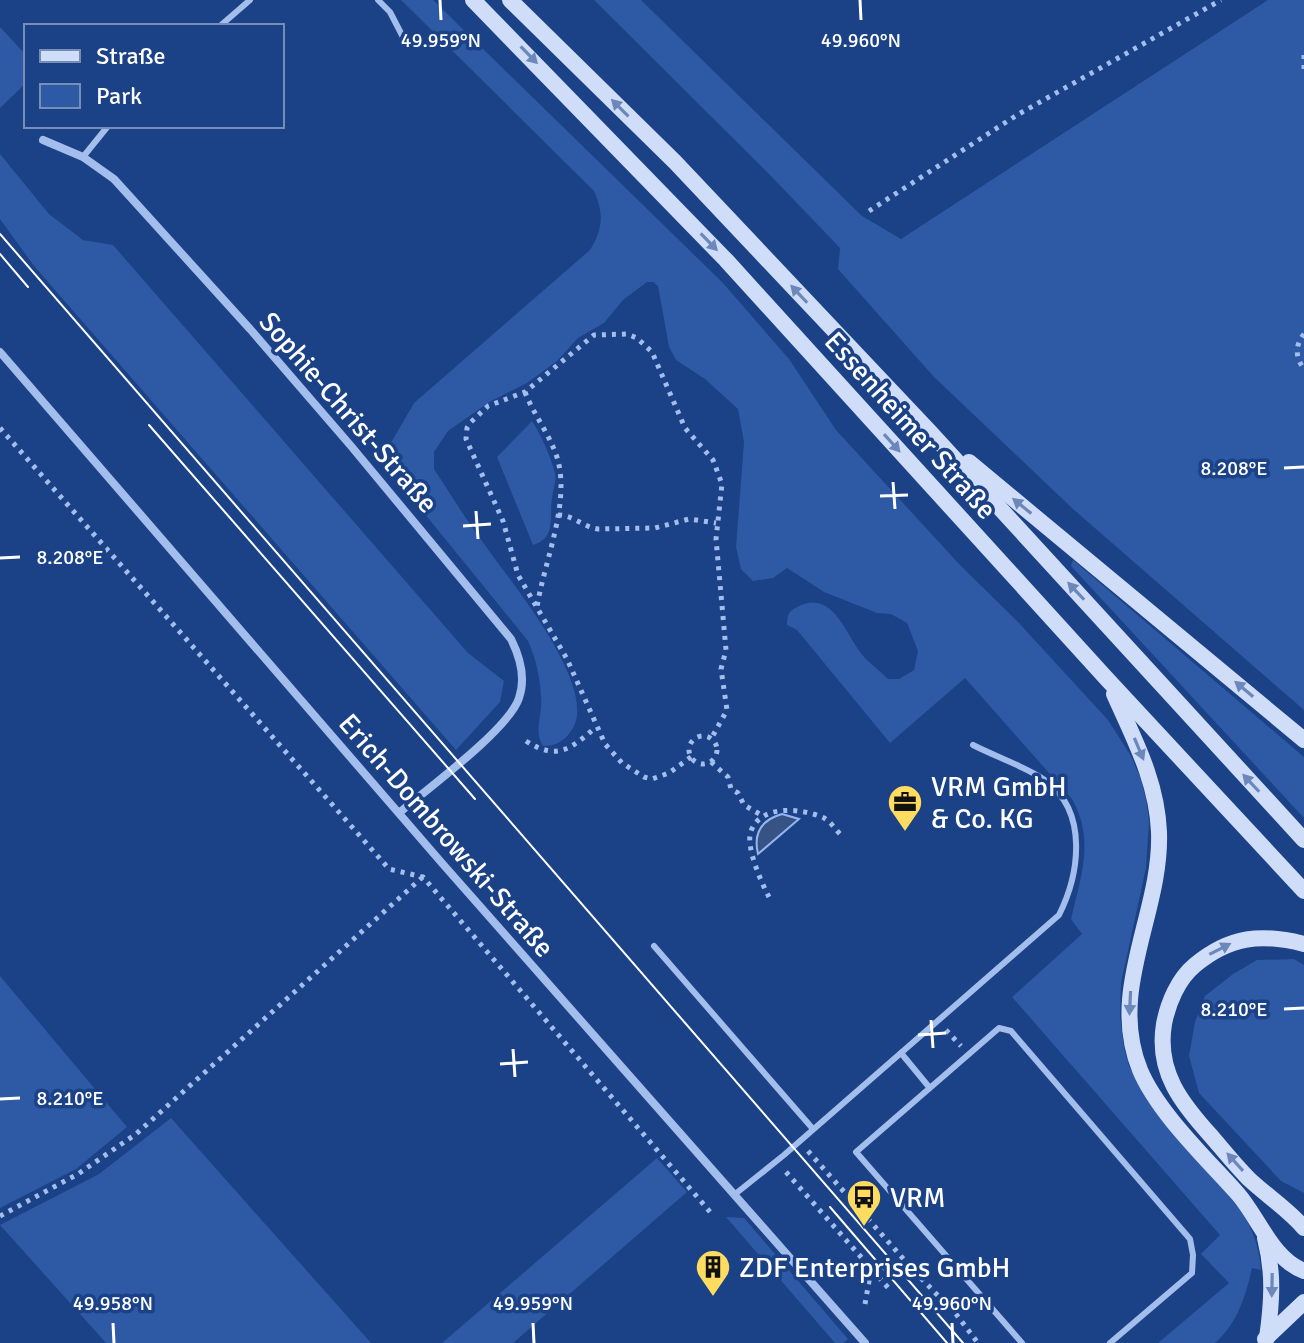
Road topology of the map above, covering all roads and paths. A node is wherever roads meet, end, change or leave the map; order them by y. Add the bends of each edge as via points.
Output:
1 (250, 0) edge
2 (378, 0) edge
3 (473, 0) edge
4 (510, 0) edge
5 (1221, 0) edge
6 (222, 24) edge
7 (405, 41) dead end
8 (1304, 55) edge
9 (1304, 69) edge
10 (106, 128) edge
11 (43, 140) dead end
12 (83, 157) junction
13 (869, 211) dead end
14 (1304, 334) edge
15 (0, 352) edge
16 (1304, 369) edge
17 (525, 392) junction
18 (0, 428) edge
19 (930, 432) junction
20 (558, 515) junction
21 (716, 523) junction
22 (537, 608) junction
23 (1106, 678) junction
24 (596, 727) junction
25 (711, 739) junction
26 (1304, 740) edge
27 (526, 741) dead end
28 (973, 745) dead end
29 (691, 757) junction
30 (711, 762) junction
31 (399, 813) junction
32 (763, 816) junction
33 (841, 835) dead end
34 (1304, 840) edge
35 (441, 862) junction
36 (423, 877) junction
37 (1304, 891) edge
38 (769, 897) dead end
39 (1304, 944) edge
40 (654, 946) dead end
41 (938, 1020) junction
42 (901, 1053) junction
43 (968, 1054) junction
44 (929, 1087) junction
45 (813, 1129) junction
46 (800, 1140) junction
47 (776, 1161) junction
48 (733, 1196) junction
49 (711, 1213) dead end
50 (0, 1216) edge
51 (1298, 1216) edge
52 (1304, 1228) edge
53 (1264, 1233) junction
54 (872, 1269) junction
55 (1304, 1271) edge
56 (891, 1291) dead end
57 (1304, 1302) edge
58 (865, 1304) dead end
59 (1264, 1340) edge
60 (865, 1343) edge
61 (978, 1343) edge
62 (1022, 1343) edge
63 (1110, 1343) edge

1 - 6 lane
2 - 7 lane
3 -> 23 main road, Essenheimer Straße via 726,260
19 -> 4 main road, Essenheimer Straße via 675,162
5 - 13 path via 1017,115
8 - 9 path
10 - 12 lane
11 - 12 street, Sophie-Christ-Straße
12 - 31 street, Sophie-Christ-Straße via 114,179 250,329 511,639 521,684 509,718
14 - 16 path via 1296,350
15 - 31 street, Erich-Dombrowski-Straße
17 - 20 path via 559,466
17 - 21 path via 594,335 616,332 637,338 652,352 685,428 718,471 722,484
17 - 22 path via 488,406 465,434 503,521 518,575
18 - 36 path via 389,869
26 -> 19 main road
34 -> 19 main road, Essenheimer Straße
20 - 21 path via 598,529 655,528 689,519
20 - 22 path
21 - 25 path via 726,650 721,669 727,701 724,719
22 - 24 path via 579,683
23 - 37 main road, Essenheimer Straße
23 -> 53 main road via 1154,786 1159,833 1131,981 1132,1043 1155,1100 1249,1207
24 - 27 path via 570,748 555,752
24 - 29 path via 613,755 644,777 659,778
25 - 29 path via 693,740
25 - 30 path via 717,750
28 - 41 lane via 1046,781 1059,795 1077,838 1075,869 1059,915
29 - 30 path via 697,763
30 - 32 path via 728,777 744,805
31 - 35 street, Erich-Dombrowski-Straße
32 - 33 path via 792,811 825,818
32 - 38 path via 751,831 750,844
35 - 36 path
35 - 48 street, Erich-Dombrowski-Straße
36 - 49 path
36 - 50 path via 136,1134 78,1174
51 -> 39 main road via 1250,1179 1188,1111 1172,1087 1162,1037 1177,988 1208,955 1260,936
40 - 45 lane
41 - 42 lane
41 - 43 path
42 - 44 lane
42 - 45 lane
43 - 44 lane
43 - 63 lane via 999,1028 1011,1031 1190,1239 1192,1273
44 - 62 lane via 856,1152
45 - 46 lane
46 - 47 lane
46 - 61 path
47 - 48 lane
47 - 54 path
48 - 60 street, Erich-Dombrowski-Straße
51 - 52 main road
53 - 55 main road via 1284,1258
53 -> 59 main road via 1272,1267 1272,1305
54 - 56 path
54 - 58 path
57 - 59 main road

